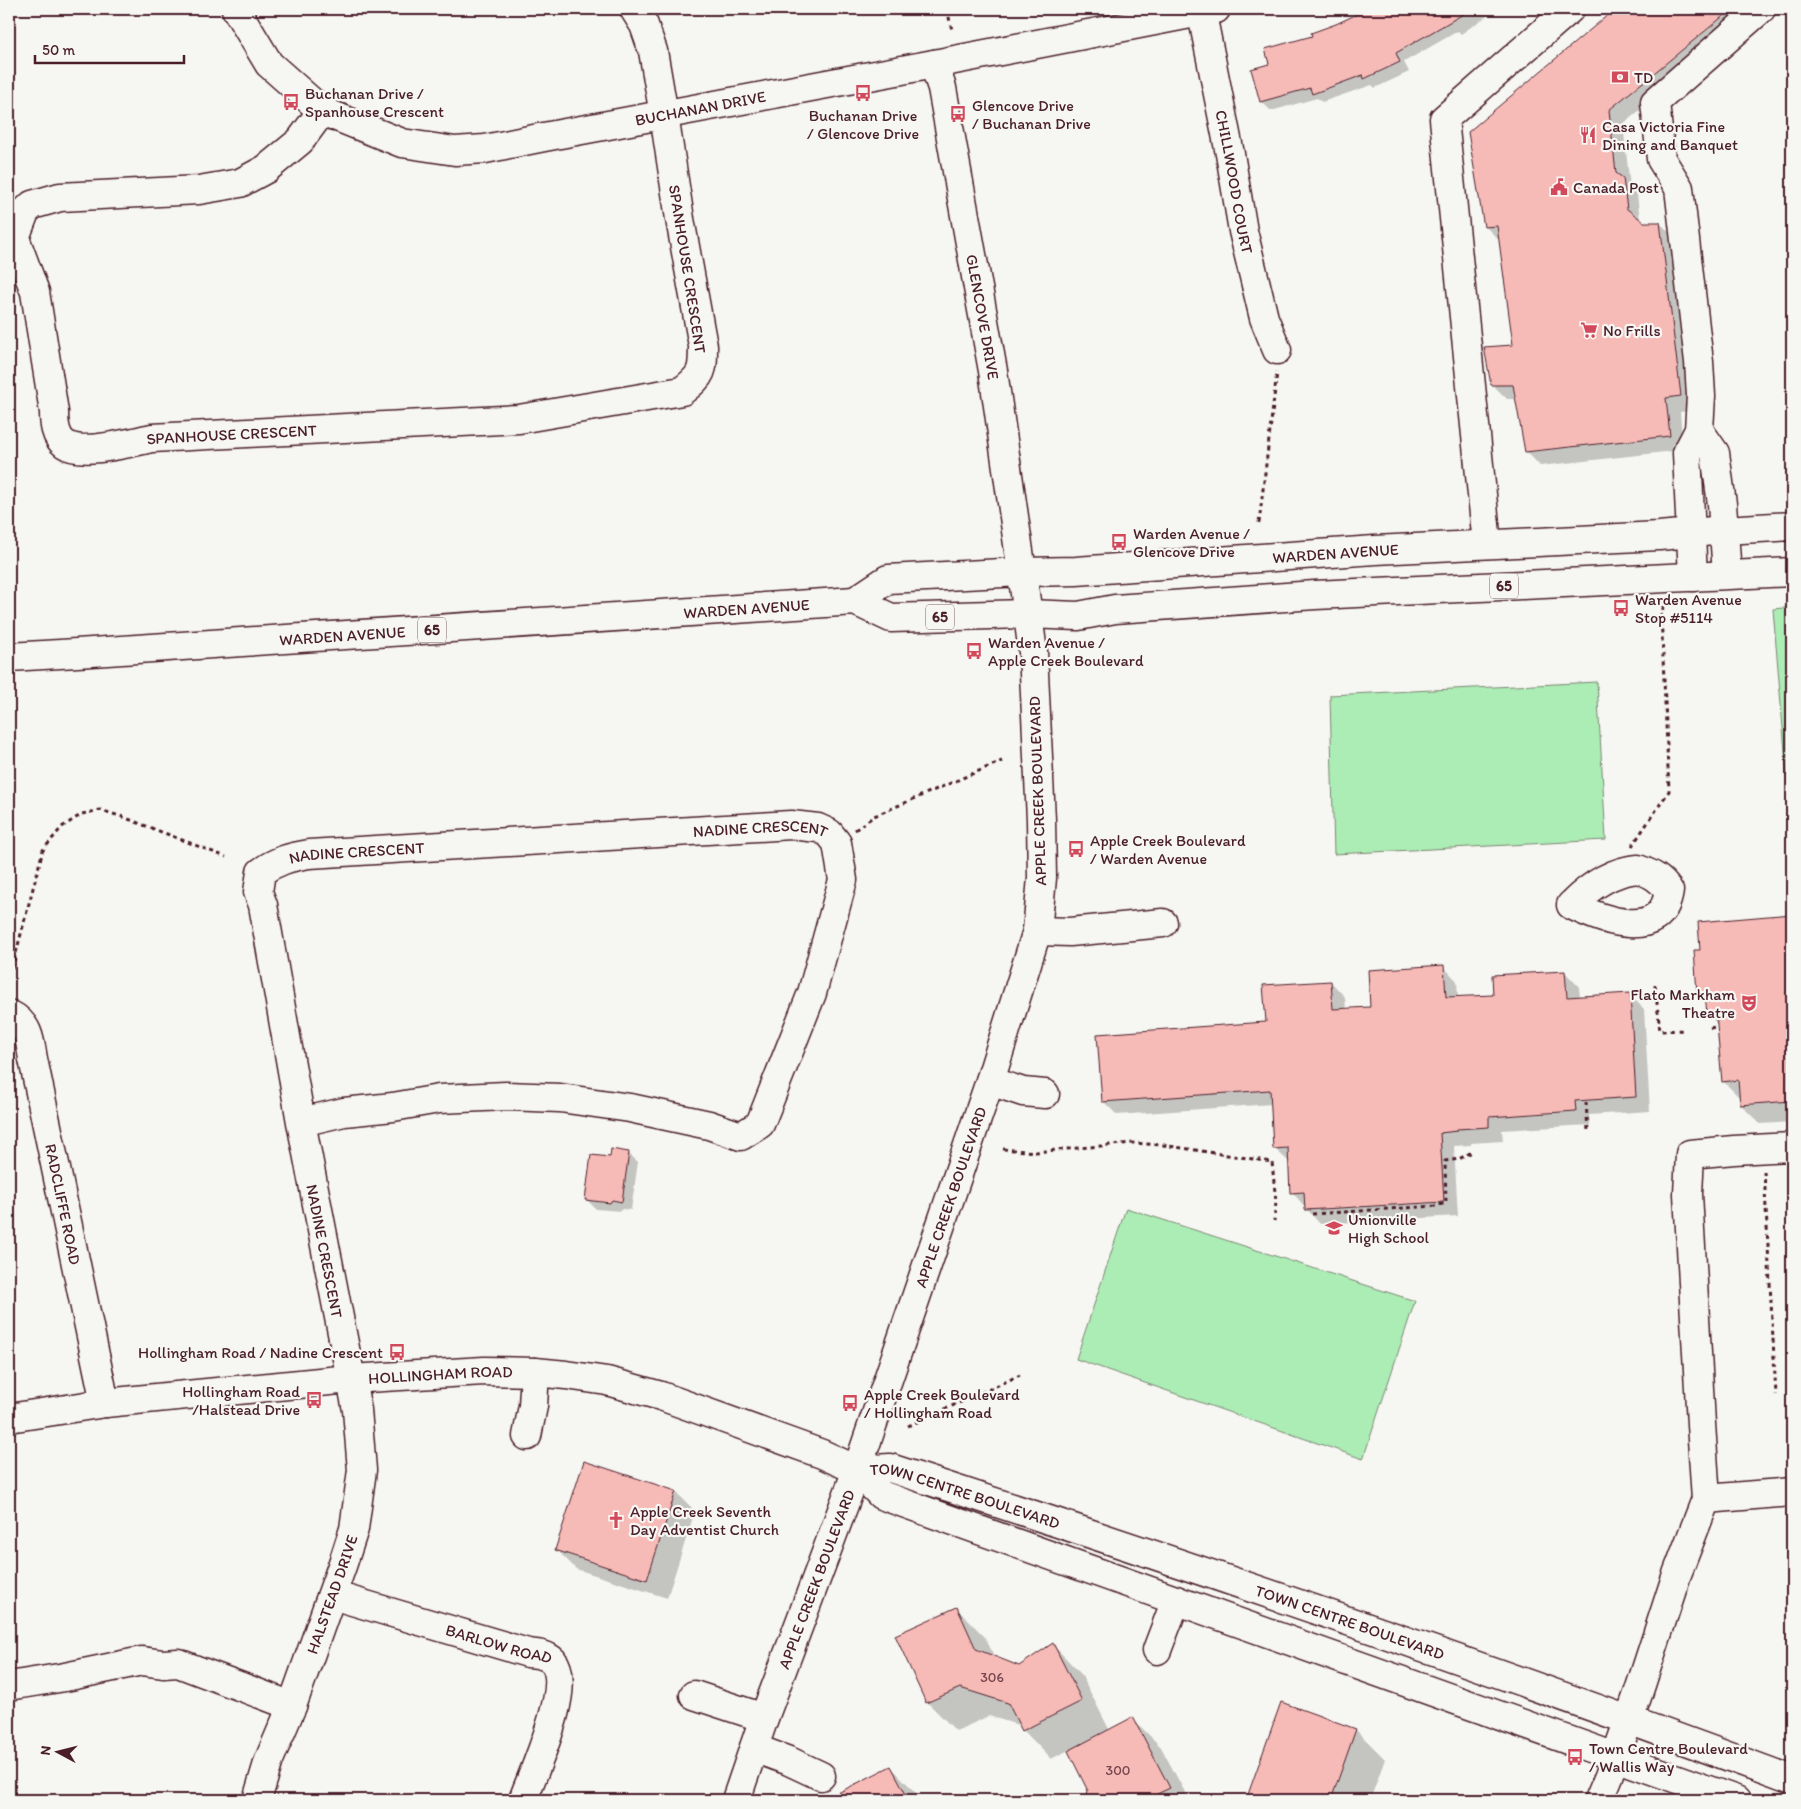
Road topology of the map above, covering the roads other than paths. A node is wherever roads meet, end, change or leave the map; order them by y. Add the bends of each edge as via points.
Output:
1 (236, 9) edge
2 (634, 9) edge
3 (1570, 9) edge
4 (1761, 9) edge
5 (1206, 10) edge
6 (934, 64) junction
7 (322, 111) junction
8 (664, 115) junction
9 (1277, 350) road end
10 (1699, 430) junction
11 (1792, 526) edge
12 (1724, 530) junction
13 (1690, 533) junction
14 (1487, 544) junction
15 (1022, 572) junction
16 (1792, 572) edge
17 (1727, 574) junction
18 (1693, 577) junction
19 (855, 601) junction
20 (1028, 614) junction
21 (9, 656) edge
22 (1163, 923) dead end
23 (1036, 931) junction
24 (9, 1014) edge
25 (990, 1081) junction
26 (1045, 1094) dead end
27 (301, 1122) junction
28 (1792, 1147) edge
29 (535, 1372) junction
30 (350, 1380) junction
31 (105, 1403) junction
32 (9, 1418) edge
33 (527, 1436) dead end
34 (857, 1470) junction
35 (1792, 1492) edge
36 (1706, 1499) junction
37 (332, 1595) junction
38 (1176, 1600) junction
39 (1157, 1650) dead end
40 (9, 1686) edge
41 (694, 1695) dead end
42 (292, 1706) junction
43 (764, 1718) junction
44 (1629, 1719) junction
45 (754, 1748) junction
46 (1616, 1757) junction
47 (821, 1776) dead end
48 (1792, 1780) edge
49 (257, 1800) edge
50 (523, 1800) edge
51 (736, 1800) edge
52 (1599, 1800) edge
53 (1736, 1800) edge

1 - 7 street, BUCHANAN DRIVE via 268,64
2 - 8 street via 644,24 653,51
3 - 14 street via 1444,119
4 - 10 street via 1655,102 1661,160 1679,188 1701,396
5 - 6 street, BUCHANAN DRIVE
5 - 9 street, CHILLWOOD COURT via 1243,231 1264,318
6 - 8 street, BUCHANAN DRIVE
6 - 15 street, GLENCOVE DRIVE via 993,371
7 - 8 street, BUCHANAN DRIVE via 402,143 455,151 485,149
7 - 8 street, SPANHOUSE CRESCENT via 300,141 266,169 240,183 200,190 60,196 32,205 25,212 15,238 35,292 54,427 64,444 75,448 94,448 152,438 518,419 682,391 695,381 703,367 703,346
10 - 12 street via 1715,453
10 - 13 street via 1687,453
11 - 12 street, WARDEN AVENUE / 65
12 - 13 street, WARDEN AVENUE / 65
12 - 17 street
13 - 14 street, WARDEN AVENUE / 65
13 - 18 street
14 - 15 street, WARDEN AVENUE / 65
15 - 19 street, WARDEN AVENUE / 65 via 888,579
15 - 20 street, APPLE CREEK BOULEVARD
16 - 17 street, WARDEN AVENUE / 65
17 - 18 street, WARDEN AVENUE / 65
18 - 20 street, WARDEN AVENUE / 65 via 1315,595 1115,609 1078,616
19 - 20 street, WARDEN AVENUE / 65 via 891,618
19 - 21 street, WARDEN AVENUE / 65
20 - 23 street, APPLE CREEK BOULEVARD via 1041,820 1042,878
22 - 23 street via 1070,932
23 - 25 street, APPLE CREEK BOULEVARD
24 - 31 street, RADCLIFFE ROAD via 23,1024 30,1037
25 - 26 street via 1023,1092
25 - 34 street, APPLE CREEK BOULEVARD
27 - 27 street, NADINE CRESCENT via 344,1112 439,1099 506,1096 560,1098 639,1110 709,1125 741,1136 760,1124 812,993 843,880 836,843 829,833 818,828 791,824 309,854 271,864 261,872 258,892 263,905
27 - 30 street, NADINE CRESCENT
28 - 36 street via 1690,1154 1688,1194
29 - 30 street, HOLLINGHAM ROAD via 484,1371
29 - 33 street via 534,1406
29 - 34 street, HOLLINGHAM ROAD via 607,1381 661,1396 822,1454
30 - 31 street, HOLLINGHAM ROAD
30 - 37 street, HALSTEAD DRIVE via 358,1420 362,1470 354,1529
31 - 32 street, HOLLINGHAM ROAD
34 - 38 street, TOWN CENTRE BOULEVARD via 881,1495
34 - 43 street, APPLE CREEK BOULEVARD
34 - 44 street, TOWN CENTRE BOULEVARD via 890,1468 1161,1556
35 - 36 street
36 - 44 street via 1677,1574
37 - 42 street, HALSTEAD DRIVE
37 - 50 street, BARLOW ROAD via 546,1656 554,1662 559,1687 555,1714
38 - 39 street
38 - 46 street, TOWN CENTRE BOULEVARD
40 - 42 street via 142,1661 178,1663
41 - 43 street
42 - 49 street, HALSTEAD DRIVE via 269,1760
43 - 45 street, APPLE CREEK BOULEVARD
44 - 46 street
44 - 48 street, TOWN CENTRE BOULEVARD
45 - 47 street
45 - 51 street, APPLE CREEK BOULEVARD
46 - 52 street
46 - 53 street, TOWN CENTRE BOULEVARD

